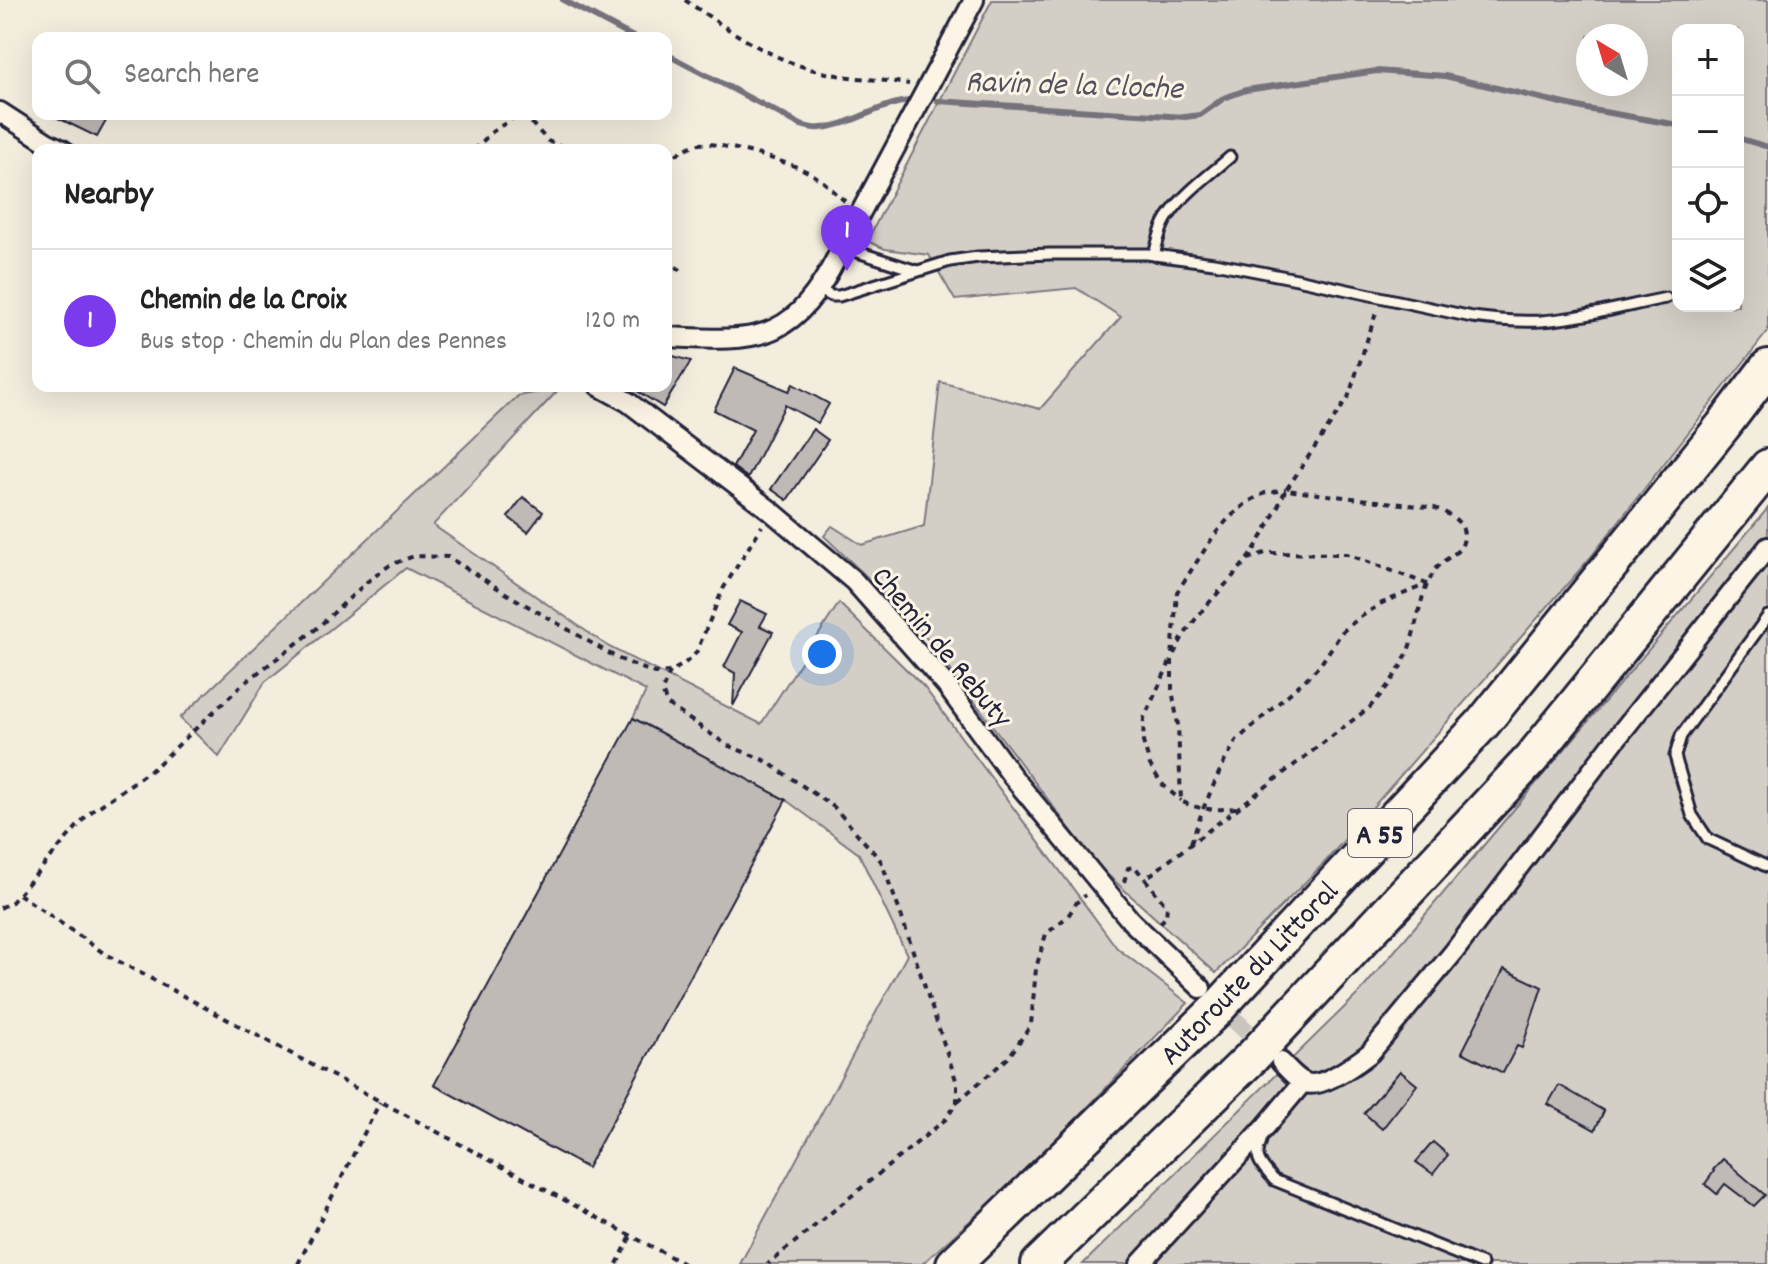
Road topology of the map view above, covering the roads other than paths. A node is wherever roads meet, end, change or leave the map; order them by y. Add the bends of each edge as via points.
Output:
1 (974, 0) edge
2 (0, 112) edge
3 (50, 144) edge
4 (1230, 157) dead end
5 (842, 247) junction
6 (1154, 255) junction
7 (917, 271) junction
8 (818, 289) junction
9 (1666, 298) dead end
10 (672, 337) edge
11 (1768, 367) edge
12 (610, 392) edge
13 (1768, 467) edge
14 (1767, 553) edge
15 (1768, 616) edge
16 (1768, 867) edge
17 (1201, 988) tunnel mouth
18 (1281, 1062) tunnel mouth
19 (1303, 1082) junction
20 (1266, 1126) junction
21 (954, 1264) edge
22 (1039, 1264) edge
23 (1140, 1264) edge
24 (1482, 1264) edge

1 - 5 street
2 - 3 street
4 - 6 lane via 1169,214
5 - 7 lane
5 - 8 street
6 - 7 lane via 978,257
6 - 9 lane via 1502,320 1581,316
7 - 8 lane via 839,296
8 - 10 street via 791,320 756,336
11 - 21 highway, Autoroute du Littoral / A 55 via 1483,723 1215,1011
12 - 17 street, Chemin de Rebuty via 771,511 854,581 946,685 1012,776 1131,921
13 - 22 highway, Autoroute du Littoral / A 55 via 1531,759 1253,1056
14 - 19 street via 1370,1053 1314,1085
15 - 16 lane via 1681,736 1675,756 1692,815 1708,839
18 - 19 street
19 - 20 street
20 - 23 street
20 - 24 lane via 1258,1160 1274,1180

